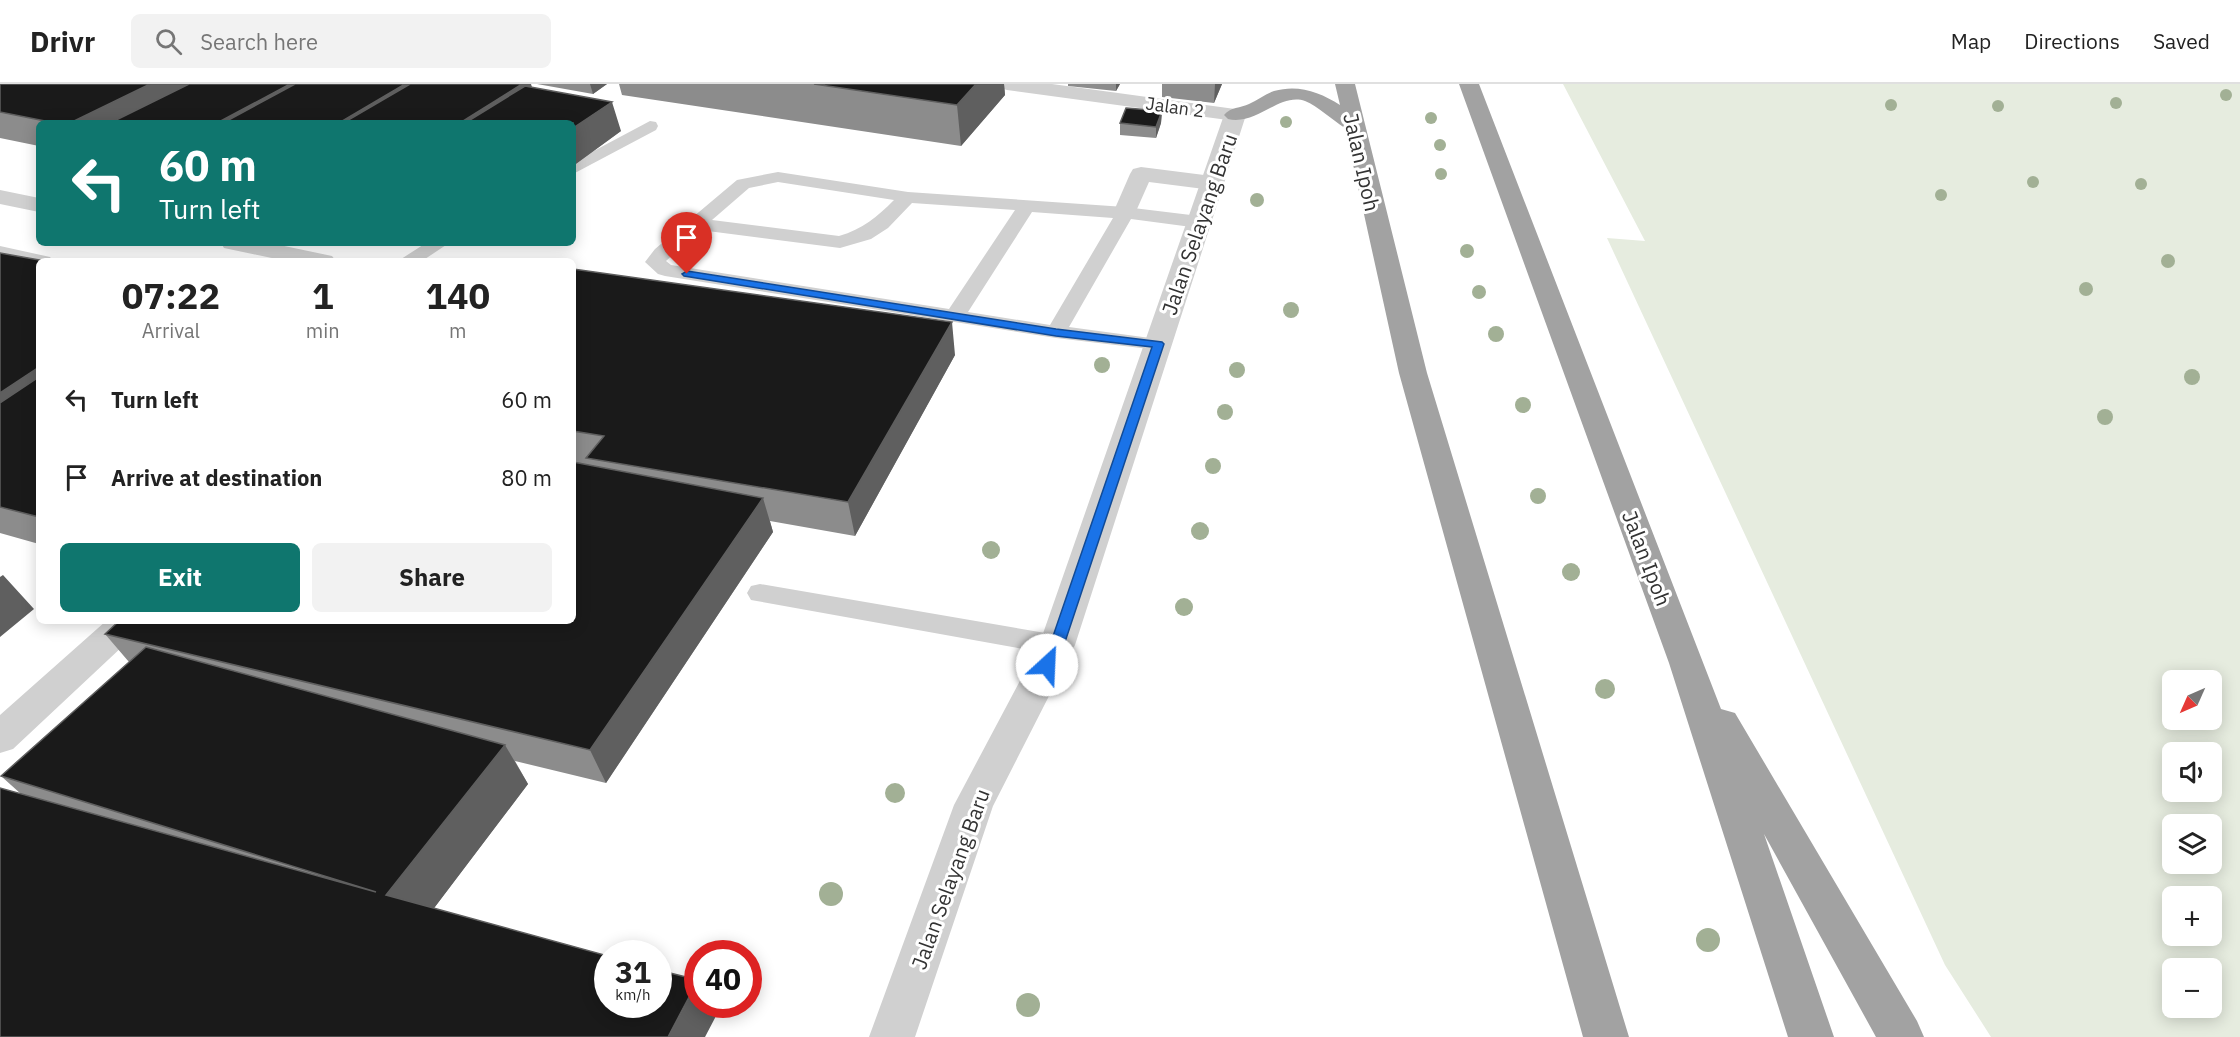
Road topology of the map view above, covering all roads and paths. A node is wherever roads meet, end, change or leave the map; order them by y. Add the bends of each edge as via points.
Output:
1 (1007, 84) edge
2 (1267, 84) edge
3 (1345, 84) edge
4 (1469, 84) edge
5 (1235, 115) junction
6 (1353, 124) junction
7 (650, 126) dead end
8 (576, 167) edge
9 (1212, 183) junction
10 (0, 197) edge
11 (908, 197) junction
12 (36, 204) edge
13 (1026, 207) junction
14 (1125, 213) junction
15 (1199, 222) junction
16 (697, 224) junction
17 (248, 246) edge
18 (435, 246) edge
19 (0, 252) edge
20 (307, 258) edge
21 (413, 258) edge
22 (36, 260) edge
23 (955, 316) junction
24 (1056, 332) junction
25 (1158, 344) junction
26 (760, 593) dead end
27 (125, 624) edge
28 (1057, 645) junction
29 (1687, 663) junction
30 (0, 738) edge
31 (892, 1037) edge
32 (1606, 1037) edge
33 (1811, 1037) edge
34 (1901, 1037) edge

1 - 5 street, Jalan 2
2 - 5 highway
3 - 6 highway, Jalan Ipoh
4 - 29 highway, Jalan Ipoh
5 - 6 highway via 1281,95 1296,93 1312,97
5 - 9 street, Jalan Selayang Baru
6 - 32 highway, Jalan Ipoh via 1413,373
7 - 8 lane
9 - 14 street via 1141,174
9 - 15 street, Jalan Selayang Baru
10 - 12 street
11 - 13 lane
11 - 16 lane via 881,225 840,242
11 - 16 lane via 778,177 761,178 743,184
13 - 14 lane
13 - 23 lane
14 - 15 lane
14 - 24 lane
15 - 25 street, Jalan Selayang Baru
16 - 23 lane via 655,262 665,270
17 - 20 street
18 - 21 lane
19 - 22 lane
23 - 24 lane
24 - 25 lane
25 - 28 street, Jalan Selayang Baru
26 - 28 lane
27 - 30 street
28 - 31 street, Jalan Selayang Baru via 974,805
29 - 33 highway, Jalan Ipoh
29 - 34 highway

